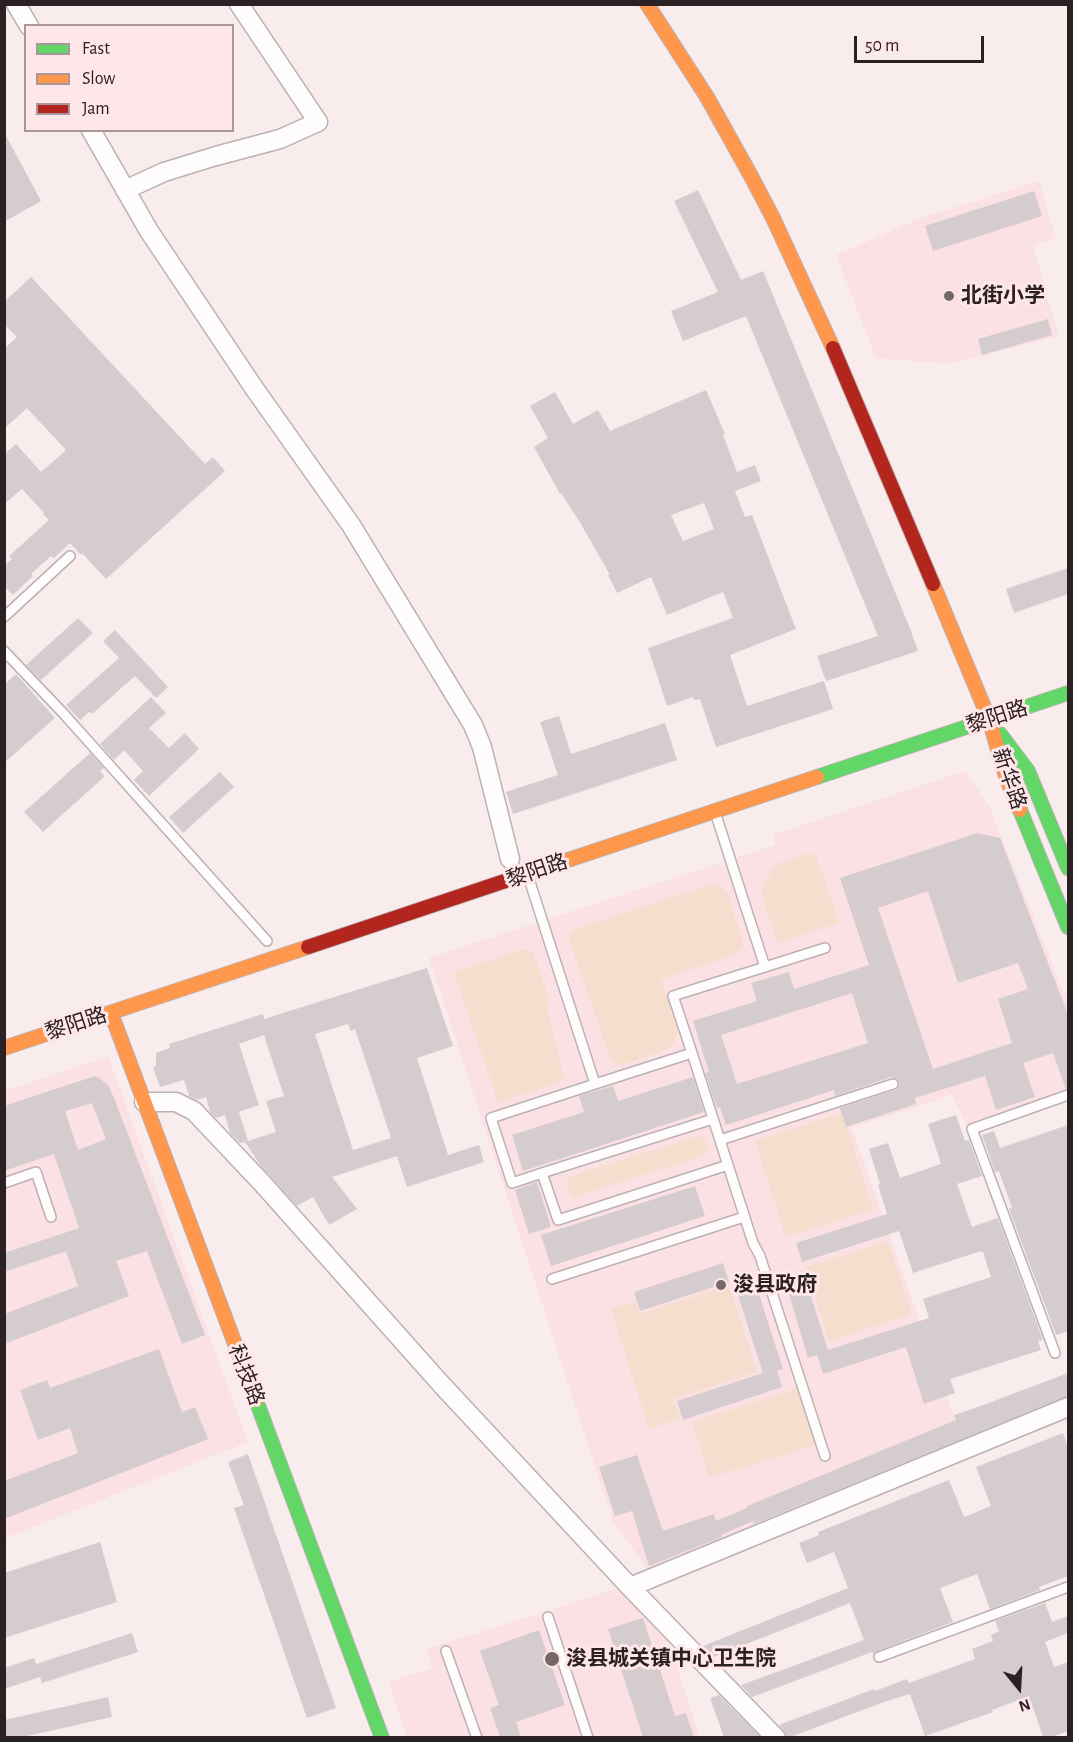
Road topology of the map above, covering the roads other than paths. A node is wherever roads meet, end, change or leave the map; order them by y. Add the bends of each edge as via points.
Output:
1 (16, 4) edge
2 (239, 4) edge
3 (647, 4) edge
4 (27, 24) edge
5 (92, 132) edge
6 (125, 190) junction
7 (69, 556) dead end
8 (4, 617) edge
9 (4, 651) edge
10 (1068, 693) edge
11 (989, 719) junction
12 (715, 811) junction
13 (510, 859) dead end
14 (1068, 868) edge
15 (527, 874) junction
16 (1068, 927) edge
17 (267, 941) dead end
18 (825, 948) dead end
19 (765, 967) junction
20 (111, 1013) junction
21 (4, 1048) edge
22 (692, 1053) junction
23 (595, 1084) junction
24 (893, 1084) dead end
25 (1068, 1095) edge
26 (144, 1102) junction
27 (713, 1119) junction
28 (720, 1140) junction
29 (728, 1165) junction
30 (542, 1173) junction
31 (4, 1183) edge
32 (51, 1217) dead end
33 (744, 1217) junction
34 (552, 1279) dead end
35 (1054, 1353) dead end
36 (1068, 1407) edge
37 (825, 1456) dead end
38 (630, 1587) junction
39 (1068, 1587) edge
40 (548, 1617) dead end
41 (446, 1650) dead end
42 (879, 1657) dead end
43 (382, 1737) edge
44 (477, 1737) edge
45 (588, 1737) edge
46 (776, 1737) edge

1 - 4 street
2 - 6 street via 318,122 280,139 164,172
3 - 11 street via 707,98 773,218 844,374
5 - 6 street
6 - 13 street via 234,358 351,525 473,725
7 - 8 lane
9 - 17 lane
10 - 11 street, 黎阳路
11 - 12 street, 黎阳路
11 - 14 street, 新华路 via 1028,771
11 - 16 street, 新华路 via 1007,780
12 - 15 street, 黎阳路
12 - 19 lane
15 - 20 street, 黎阳路
15 - 23 lane
18 - 19 lane
19 - 22 lane via 674,996
20 - 21 street, 黎阳路
20 - 26 street, 科技路
22 - 23 lane
22 - 27 lane
23 - 30 lane via 491,1118 512,1183
24 - 28 lane
25 - 35 lane via 972,1129
26 - 38 street via 176,1102 194,1111
26 - 43 street, 科技路
27 - 28 lane
27 - 30 lane
28 - 29 lane
29 - 30 lane via 558,1220
29 - 33 lane
31 - 32 lane via 36,1172
33 - 34 lane
33 - 37 lane
36 - 38 street
38 - 46 street
39 - 42 lane
40 - 45 lane
41 - 44 lane

